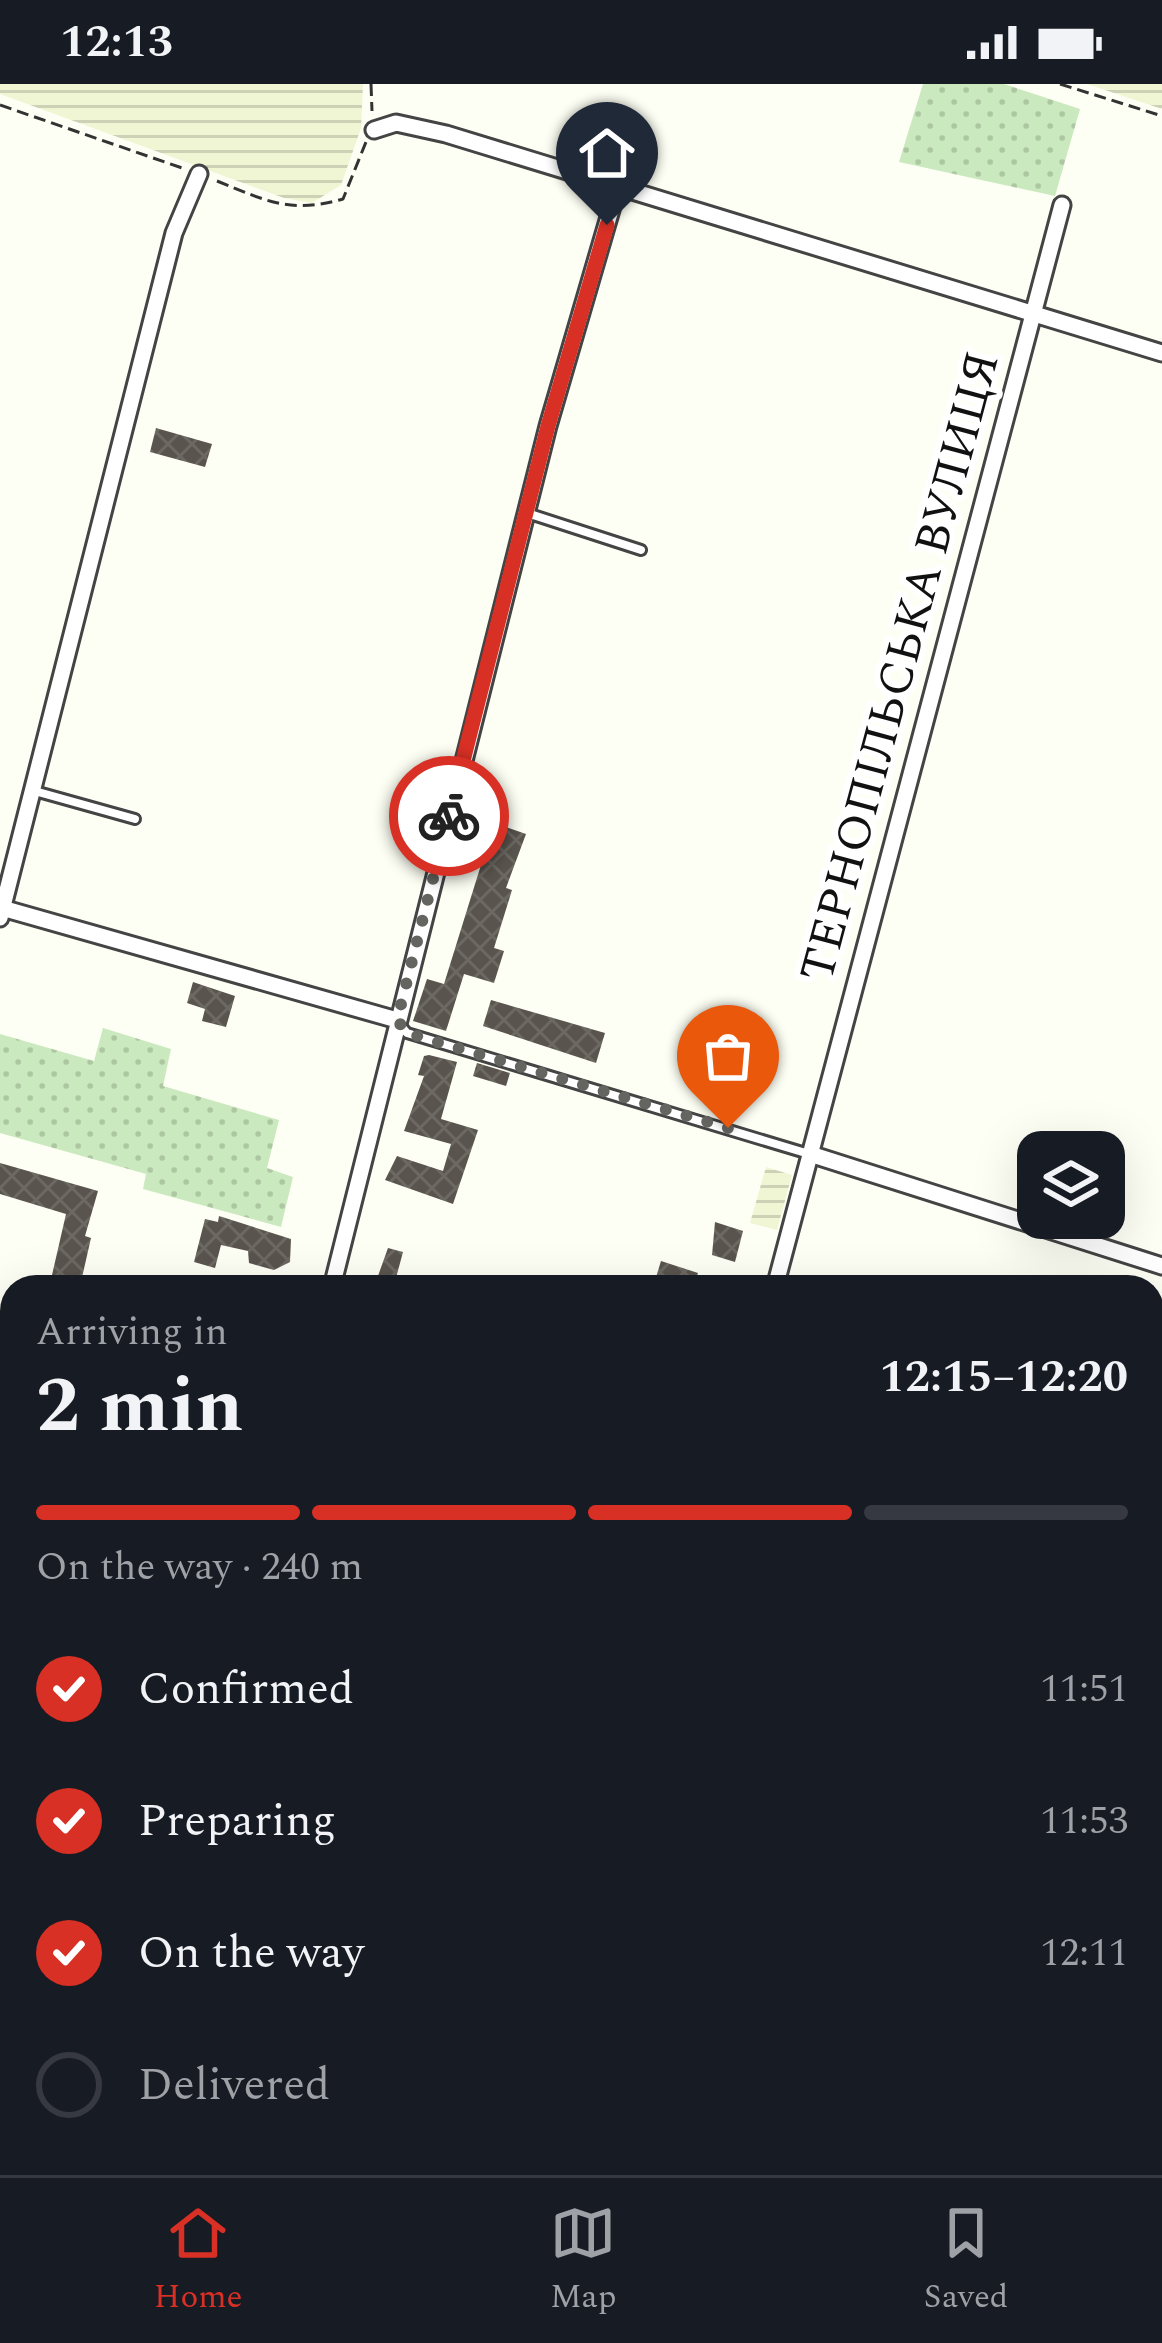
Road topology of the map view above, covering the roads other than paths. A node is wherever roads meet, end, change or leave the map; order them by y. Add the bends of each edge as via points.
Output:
1 (374, 130) road end
2 (199, 174) dead end
3 (618, 186) junction
4 (1062, 205) dead end
5 (1032, 314) junction
6 (1162, 353) edge
7 (526, 513) junction
8 (641, 550) dead end
9 (29, 790) junction
10 (135, 819) dead end
11 (1, 913) edge
12 (397, 1020) junction
13 (809, 1154) junction
14 (1162, 1266) edge
15 (335, 1275) edge
16 (779, 1275) edge

1 - 3 street via 413,126
2 - 9 street via 174,233
3 - 5 street
3 - 7 street
4 - 5 street, ТЕРНОПІЛЬСЬКА ВУЛИЦЯ
5 - 6 street
5 - 13 street, ТЕРНОПІЛЬСЬКА ВУЛИЦЯ
7 - 8 lane
7 - 12 street
9 - 10 lane
9 - 11 street
11 - 12 street
12 - 13 lane via 407,1033
12 - 15 street
13 - 14 street
13 - 16 street, ТЕРНОПІЛЬСЬКА ВУЛИЦЯ

